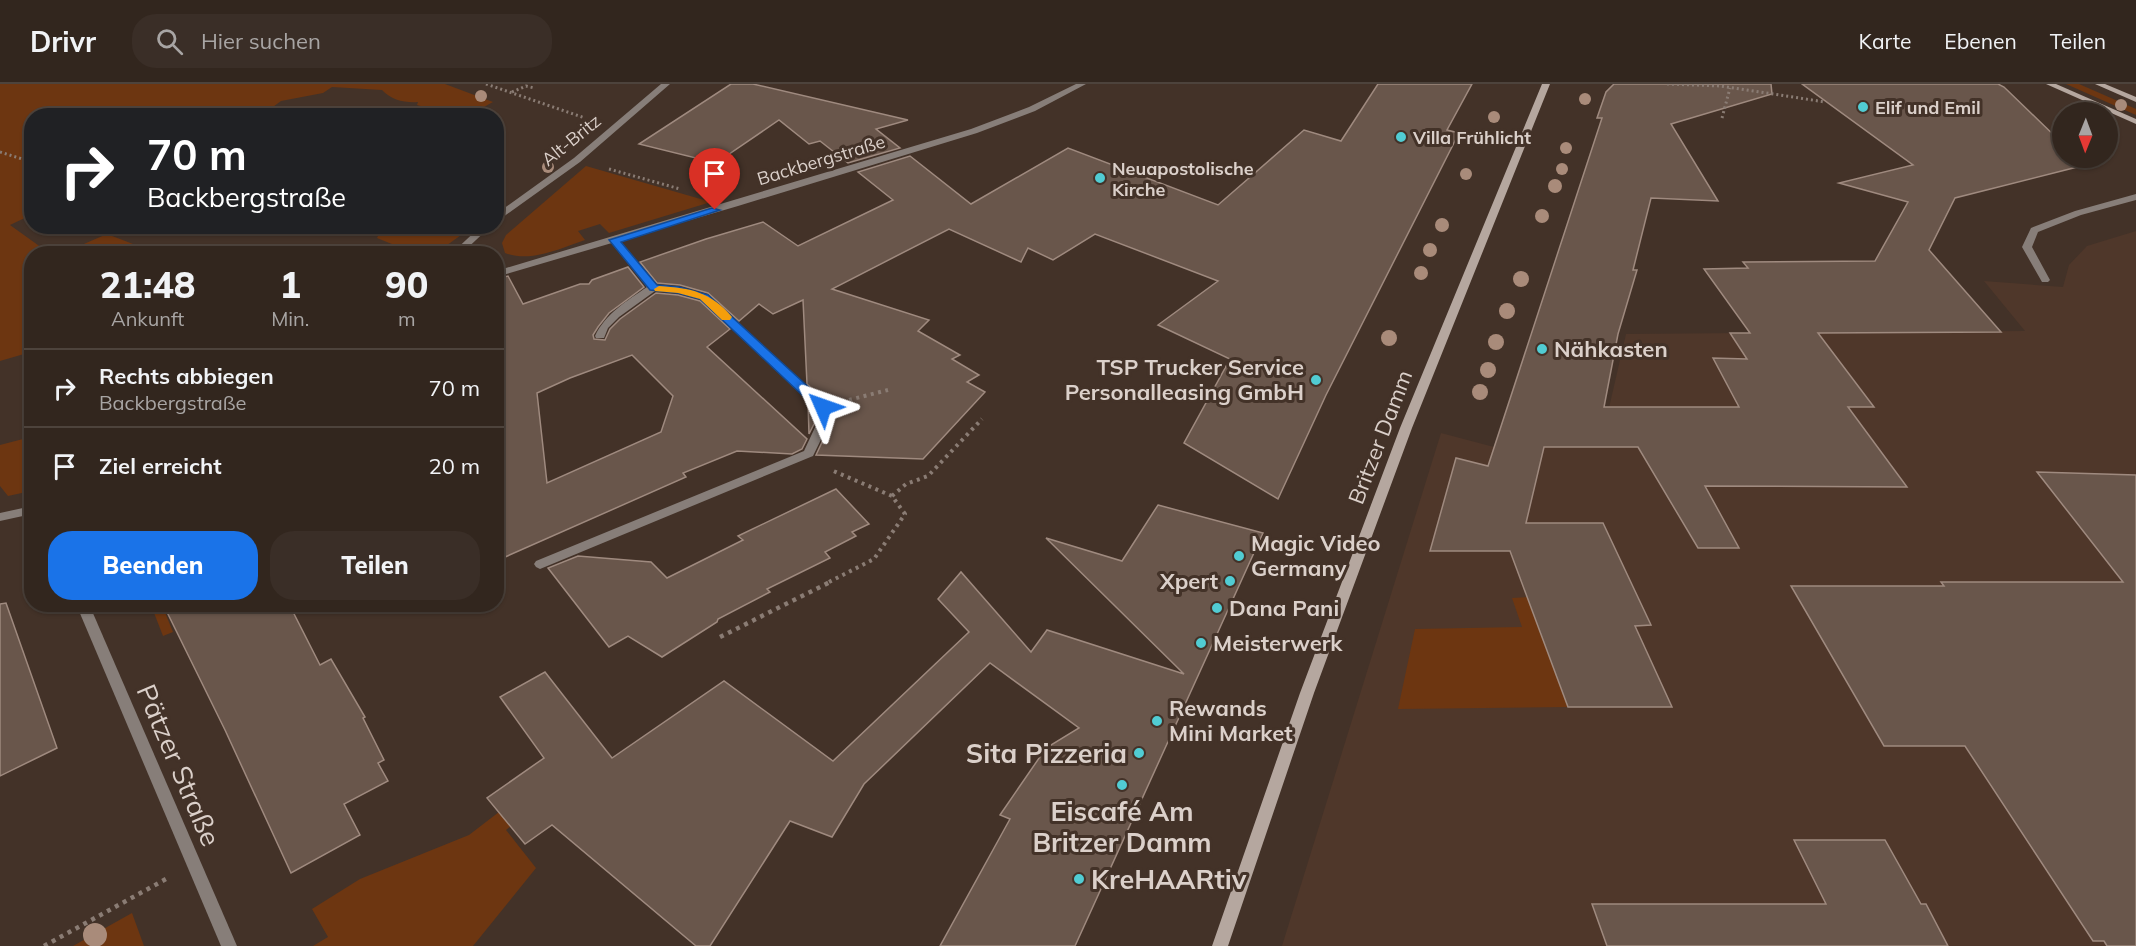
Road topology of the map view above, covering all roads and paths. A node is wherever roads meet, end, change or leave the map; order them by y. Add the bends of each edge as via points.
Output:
1 (486, 84) edge
2 (666, 84) edge
3 (1082, 84) edge
4 (1546, 84) edge
5 (1667, 84) edge
6 (2050, 84) edge
7 (2099, 84) edge
8 (534, 88) dead end
9 (1730, 88) junction
10 (511, 92) junction
11 (2136, 100) edge
12 (1825, 102) dead end
13 (1722, 118) dead end
14 (2136, 122) edge
15 (614, 128) junction
16 (0, 152) edge
17 (24, 160) edge
18 (578, 160) junction
19 (2136, 197) edge
20 (735, 204) junction
21 (504, 213) edge
22 (478, 234) edge
23 (614, 240) junction
24 (464, 246) edge
25 (504, 272) edge
26 (2045, 280) dead end
27 (654, 288) junction
28 (600, 336) dead end
29 (888, 390) dead end
30 (823, 407) junction
31 (982, 419) dead end
32 (809, 453) junction
33 (892, 496) junction
34 (24, 512) edge
35 (14, 514) junction
36 (0, 517) edge
37 (0, 522) edge
38 (540, 564) dead end
39 (85, 612) edge
40 (720, 637) dead end
41 (193, 864) junction
42 (44, 946) edge
43 (229, 946) edge
44 (1220, 946) edge

1 - 10 path
2 - 15 street, Alt-Britz
3 - 20 street, Backbergstraße via 974,131
4 - 44 main road, Britzer Damm via 1402,438 1307,693
5 - 9 path
6 - 14 main road
7 - 11 main road
8 - 10 path via 526,86
9 - 12 path
9 - 13 path
10 - 15 path
15 - 18 street, Alt-Britz
16 - 17 path
18 - 20 path
18 - 21 street, Alt-Britz
19 - 26 street via 2034,230 2027,247
20 - 23 street, Backbergstraße
22 - 24 street
23 - 25 street, Backbergstraße
23 - 27 street
27 - 28 street via 621,310 603,326
27 - 30 street via 704,297
29 - 30 path
30 - 32 street via 824,421
31 - 33 path via 928,476 906,484
32 - 33 path via 836,472
32 - 38 street
33 - 40 path via 905,514 874,559
34 - 35 street
35 - 36 street
35 - 37 street
39 - 41 street, Pätzer Straße
41 - 42 path
41 - 43 street, Pätzer Straße

